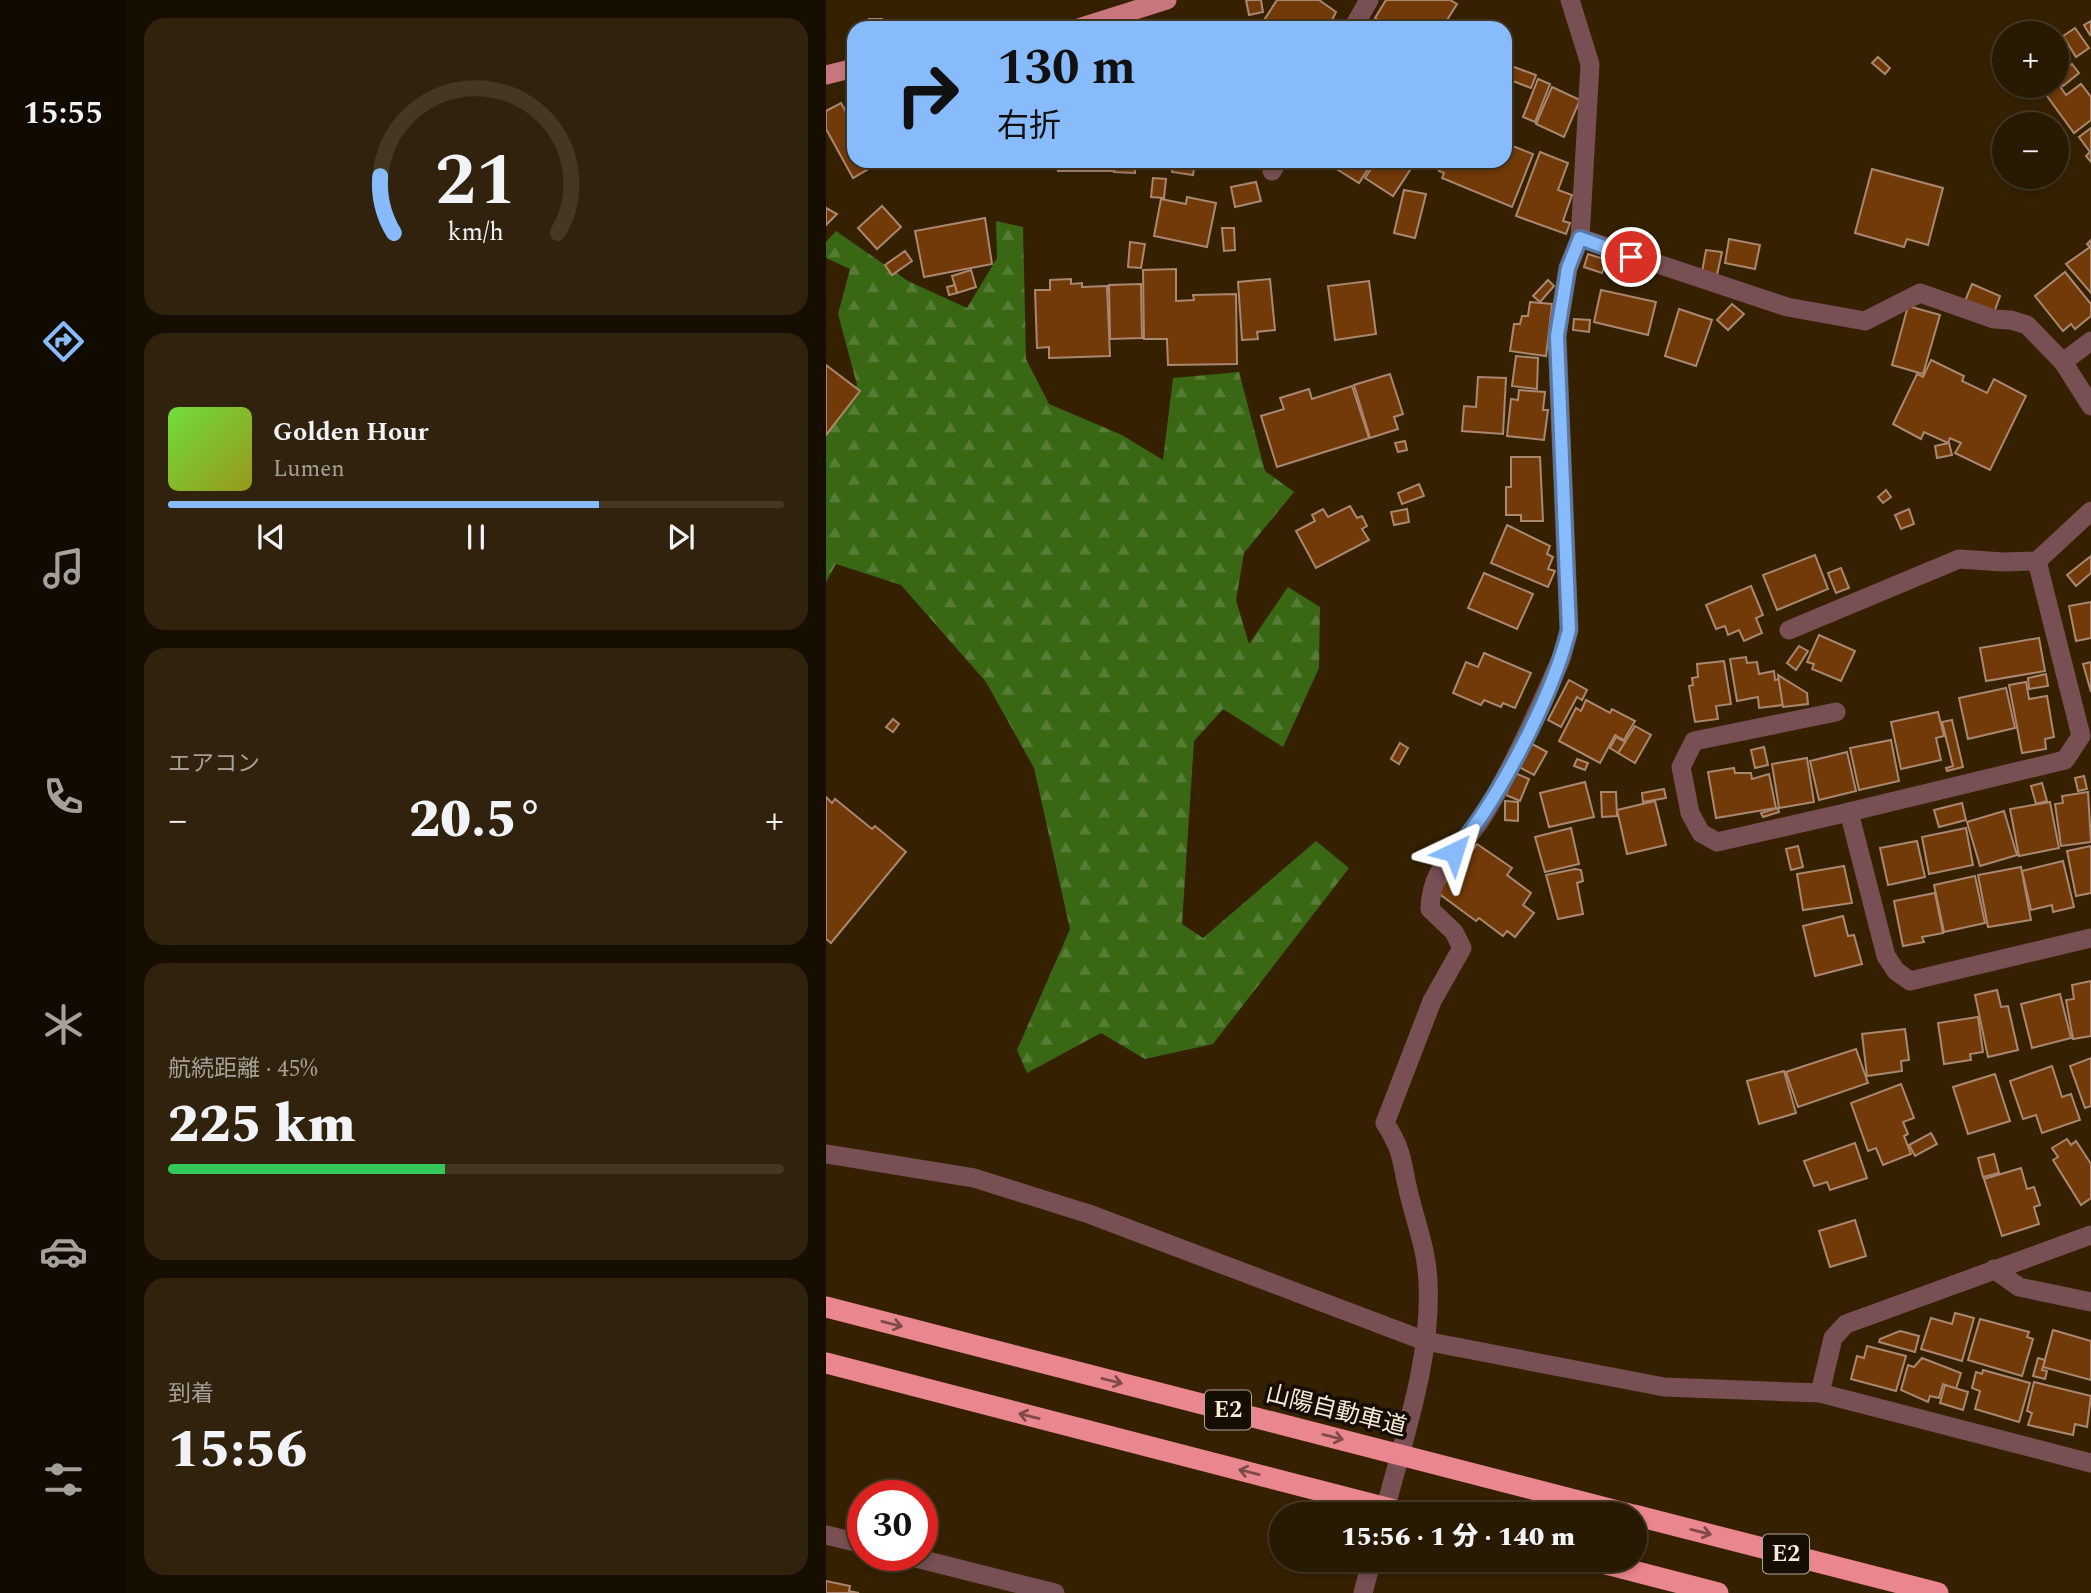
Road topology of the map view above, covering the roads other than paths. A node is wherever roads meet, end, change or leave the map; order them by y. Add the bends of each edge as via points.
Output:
1 (1167, 0) edge
2 (1369, 0) edge
3 (1570, 0) edge
4 (1100, 21) edge
5 (1357, 21) edge
6 (847, 70) edge
7 (826, 75) edge
8 (1580, 238) junction
9 (2091, 341) edge
10 (2063, 362) junction
11 (2091, 406) edge
12 (2091, 511) edge
13 (2037, 561) junction
14 (1789, 630) dead end
15 (1836, 712) dead end
16 (1850, 812) junction
17 (2091, 938) edge
18 (826, 1154) edge
19 (2091, 1235) edge
20 (1994, 1269) junction
21 (2091, 1302) edge
22 (826, 1307) edge
23 (1425, 1341) junction
24 (826, 1363) edge
25 (1820, 1393) junction
26 (2091, 1463) edge
27 (1364, 1502) edge
28 (1387, 1502) edge
29 (1582, 1502) edge
30 (1647, 1518) edge
31 (826, 1535) edge
32 (847, 1540) edge
33 (938, 1564) edge
34 (1369, 1572) edge
35 (1637, 1572) edge
36 (1055, 1593) edge
37 (1363, 1593) edge
38 (1718, 1593) edge
39 (1938, 1593) edge

1 - 4 main road
2 - 5 street
3 - 8 street via 1590,64
6 - 7 main road
8 - 10 street via 1787,307 1865,321 1920,293 1994,319 2027,325
8 - 23 street via 1568,268 1557,336 1569,630 1556,669 1481,820 1440,868 1430,891 1430,909 1454,932 1462,948 1432,1001 1385,1123 1401,1146 1424,1248 1429,1284
9 - 10 street
10 - 11 street
12 - 13 street
13 - 14 street via 1959,558
13 - 16 street via 2081,736 2065,760
15 - 16 street via 1694,741 1681,767 1690,813 1701,833 1717,842
16 - 17 street via 1886,956 1910,981
18 - 23 street via 974,1178 1089,1214
19 - 20 street
20 - 21 street via 2019,1287
20 - 25 street via 1846,1324 1833,1338
22 -> 29 highway, 山陽自動車道 / E2
23 - 25 street via 1664,1387
23 - 28 street
27 -> 24 highway, E2
25 - 26 street
30 -> 39 highway, E2
31 - 32 street
33 - 36 street
34 - 37 street
35 - 38 highway

